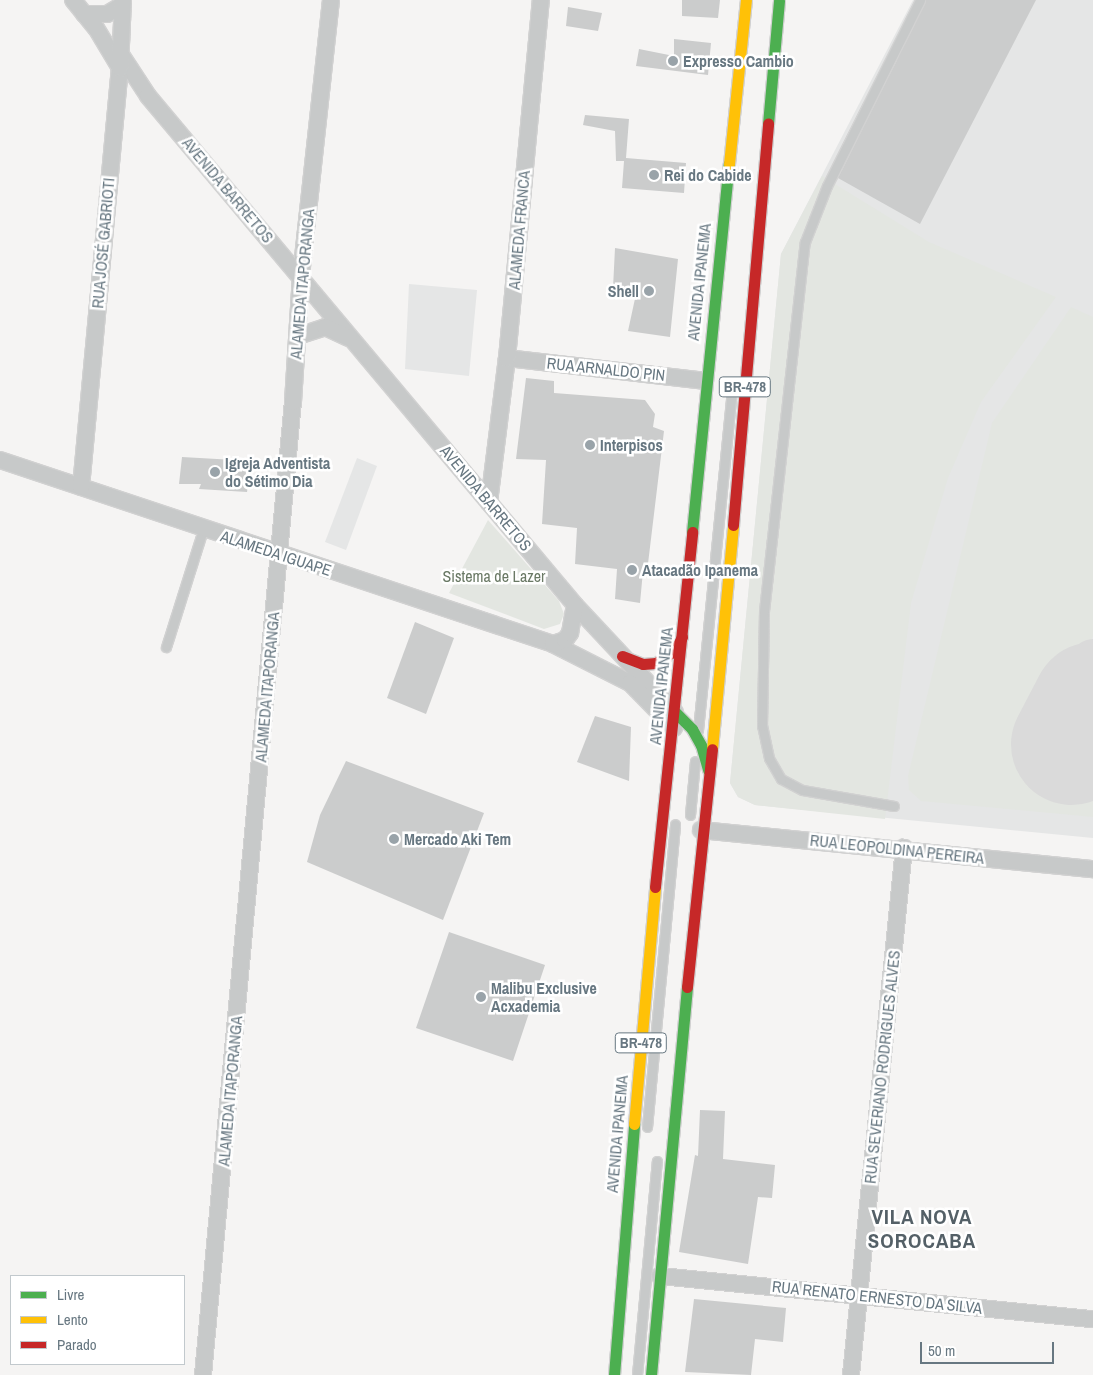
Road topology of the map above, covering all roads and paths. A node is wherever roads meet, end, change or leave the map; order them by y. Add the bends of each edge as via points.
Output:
1 (73, 0) edge
2 (331, 0) edge
3 (541, 0) edge
4 (746, 0) edge
5 (755, 0) edge
6 (770, 0) edge
7 (779, 0) edge
8 (920, 0) edge
9 (122, 3) edge
10 (84, 14) junction
11 (120, 61) junction
12 (751, 197) dead end
13 (306, 231) junction
14 (270, 240) junction
15 (301, 276) junction
16 (298, 336) junction
17 (722, 344) dead end
18 (360, 347) junction
19 (507, 358) junction
20 (705, 381) junction
21 (732, 384) dead end
22 (0, 460) edge
23 (494, 461) junction
24 (464, 472) junction
25 (81, 487) junction
26 (489, 502) junction
27 (203, 530) junction
28 (278, 553) junction
29 (575, 605) junction
30 (682, 637) junction
31 (553, 644) junction
32 (166, 647) dead end
33 (622, 656) junction
34 (681, 722) junction
35 (698, 739) junction
36 (709, 773) junction
37 (894, 806) dead end
38 (676, 812) dead end
39 (695, 827) junction
40 (904, 848) junction
41 (1093, 869) edge
42 (646, 1138) dead end
43 (659, 1148) dead end
44 (660, 1276) junction
45 (859, 1296) junction
46 (1093, 1319) edge
47 (626, 1355) dead end
48 (204, 1375) edge
49 (614, 1375) edge
50 (624, 1375) edge
51 (637, 1375) edge
52 (651, 1375) edge
53 (851, 1375) edge

1 - 10 street, AVENIDA BARRETOS
2 - 13 street, ALAMEDA ITAPORANGA
3 - 19 street, ALAMEDA FRANCA
4 - 20 main road, AVENIDA IPANEMA / BR-478
5 - 17 lane
6 - 12 lane
7 - 36 main road, BR-478
8 - 37 lane via 827,186 805,242 764,610 762,726 769,758 781,779 802,790
9 - 10 street via 107,14
9 - 11 street, RUA JOSÉ GABRIOTI
10 - 11 street, AVENIDA BARRETOS
11 - 14 street, AVENIDA BARRETOS
11 - 25 street, RUA JOSÉ GABRIOTI
13 - 14 street via 289,244
13 - 15 street, ALAMEDA ITAPORANGA
14 - 15 street, AVENIDA BARRETOS
15 - 16 street, ALAMEDA ITAPORANGA
15 - 18 street, AVENIDA BARRETOS
16 - 18 street, AVENIDA BARRETOS via 325,327 341,332
16 - 28 street, ALAMEDA ITAPORANGA
18 - 24 street, AVENIDA BARRETOS
19 - 20 street, RUA ARNALDO PIN
19 - 23 street, ALAMEDA FRANCA
20 - 30 main road, AVENIDA IPANEMA / BR-478
21 - 35 lane
22 - 25 street, ALAMEDA IGUAPE
23 - 24 street via 479,472
23 - 26 street, ALAMEDA FRANCA
24 - 26 street, AVENIDA BARRETOS
25 - 27 street, ALAMEDA IGUAPE
26 - 29 street, AVENIDA BARRETOS
27 - 28 street, ALAMEDA IGUAPE
27 - 32 lane
28 - 31 street, ALAMEDA IGUAPE
28 - 48 street, ALAMEDA ITAPORANGA
29 - 31 street via 570,633 565,640
29 - 33 street, AVENIDA BARRETOS
30 - 33 main road via 676,650 656,662 643,664
30 - 34 main road, AVENIDA IPANEMA / BR-478
31 - 34 street, ALAMEDA IGUAPE via 630,684
33 - 34 street, AVENIDA BARRETOS
34 - 35 main road
34 - 49 main road, AVENIDA IPANEMA / BR-478 via 648,959
35 - 36 main road
35 - 39 lane
36 - 39 main road, BR-478
38 - 42 lane
39 - 40 street, RUA LEOPOLDINA PEREIRA
39 - 44 main road, BR-478
40 - 41 street, RUA LEOPOLDINA PEREIRA
40 - 45 street, RUA SEVERIANO RODRIGUES ALVES
43 - 51 lane
44 - 45 street, RUA RENATO ERNESTO DA SILVA
44 - 52 main road, BR-478
45 - 46 street, RUA RENATO ERNESTO DA SILVA
45 - 53 street, RUA SEVERIANO RODRIGUES ALVES
47 - 50 lane

